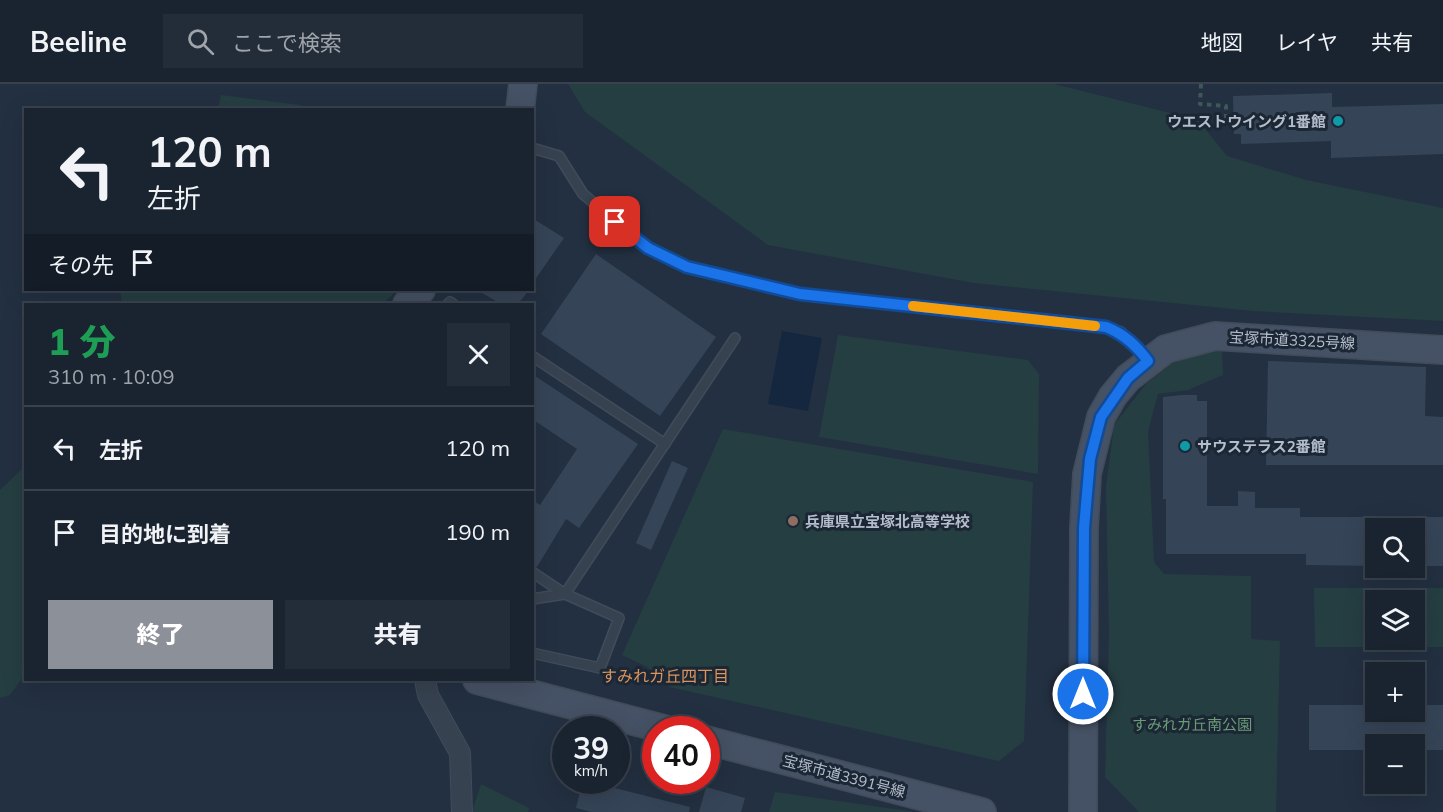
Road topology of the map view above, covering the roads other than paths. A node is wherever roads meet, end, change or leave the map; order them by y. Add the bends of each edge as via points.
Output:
1 (523, 84) edge
2 (520, 108) edge
3 (534, 149) edge
4 (420, 291) edge
5 (409, 303) edge
6 (735, 338) dead end
7 (1443, 350) edge
8 (534, 357) edge
9 (1148, 361) junction
10 (665, 444) junction
11 (534, 573) edge
12 (565, 594) junction
13 (534, 599) edge
14 (534, 653) edge
15 (425, 681) edge
16 (481, 681) edge
17 (642, 723) edge
18 (720, 744) edge
19 (462, 812) edge
20 (982, 812) edge
21 (1083, 812) edge

1 - 2 street
3 - 9 lane via 559,156 583,194 648,248 687,267 800,294 1106,327 1120,332
4 - 5 street
6 - 10 lane
7 - 9 street, 宝塚市道3325号線 via 1215,336 1166,349
8 - 10 lane
9 - 21 street, 宝塚市道3325号線 via 1128,378 1101,417 1087,474
10 - 12 lane
11 - 12 lane
12 - 13 lane
12 - 14 lane via 619,618 600,668
15 - 19 street via 428,695 460,753
16 - 17 street
18 - 20 street, 宝塚市道3391号線

